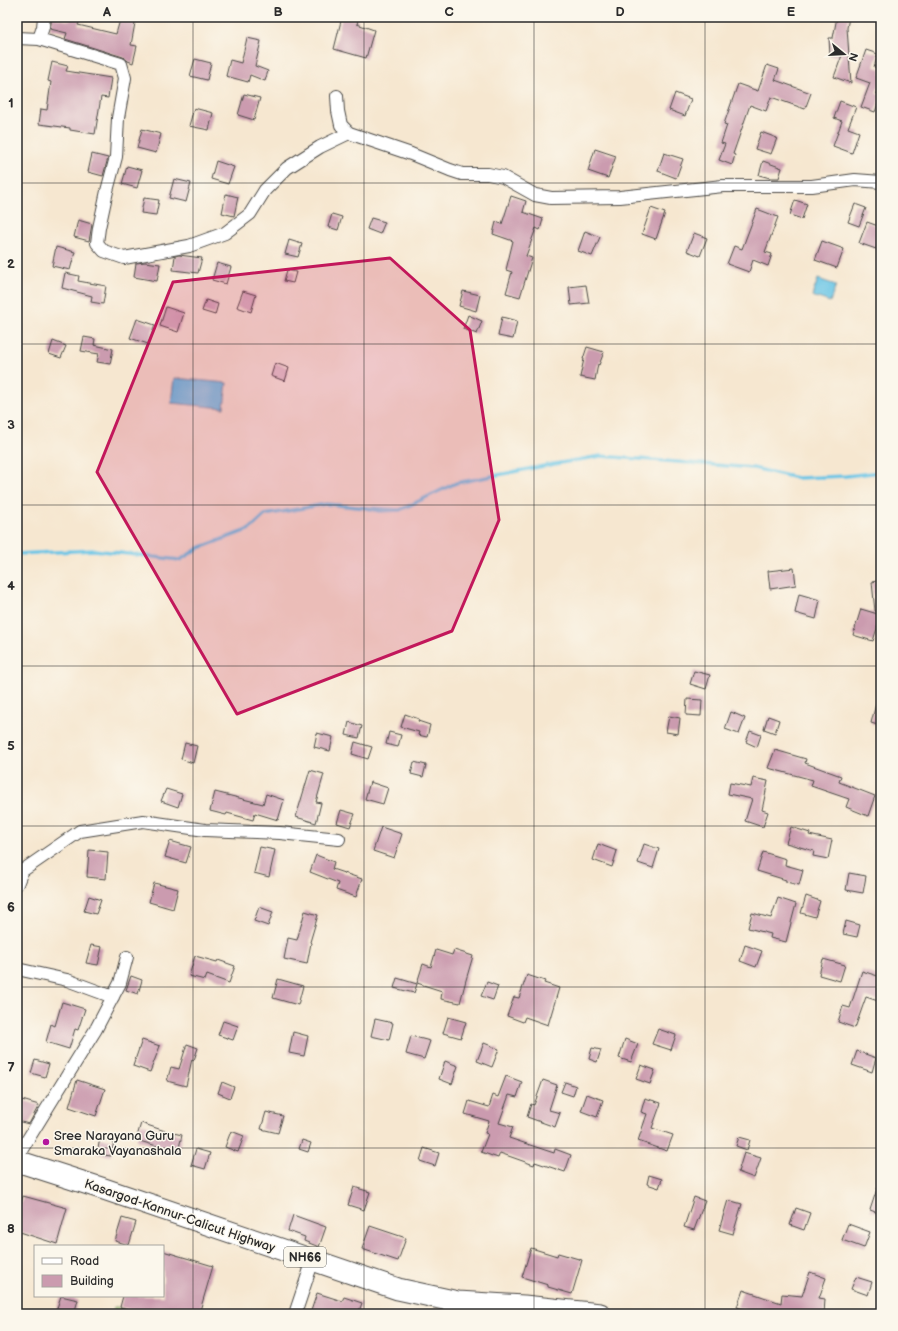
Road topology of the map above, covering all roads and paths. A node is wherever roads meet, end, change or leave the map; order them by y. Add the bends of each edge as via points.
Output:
1 (44, 17) edge
2 (17, 38) edge
3 (39, 39) junction
4 (337, 96) dead end
5 (349, 134) junction
6 (881, 182) edge
7 (339, 839) dead end
8 (17, 884) edge
9 (126, 957) dead end
10 (17, 969) edge
11 (113, 997) junction
12 (17, 1157) edge
13 (17, 1162) edge
14 (313, 1260) junction
15 (542, 1311) edge
16 (295, 1314) edge
17 (600, 1314) edge

1 - 3 street
2 - 3 street
3 - 5 street via 121,64 125,78 118,118 116,157 97,243 104,252 124,258 189,246 225,233 250,214 265,190 287,168 320,147
4 - 5 street via 341,125
5 - 6 street via 462,174 503,177 535,195 551,198 620,197 723,186 812,186 855,180
7 - 8 street via 280,833 205,830 143,821 80,831 22,871
9 - 11 street via 120,983
10 - 11 street via 67,980
11 - 12 street via 88,1043
13 - 14 highway, Kasargod-Kannur-Calicut Highway / NH66
14 - 15 highway, Kasargod-Kannur-Calicut Highway / NH66 via 398,1289 458,1302
14 - 16 street
15 - 17 highway, Kasargod-Kannur-Calicut Highway / NH66

